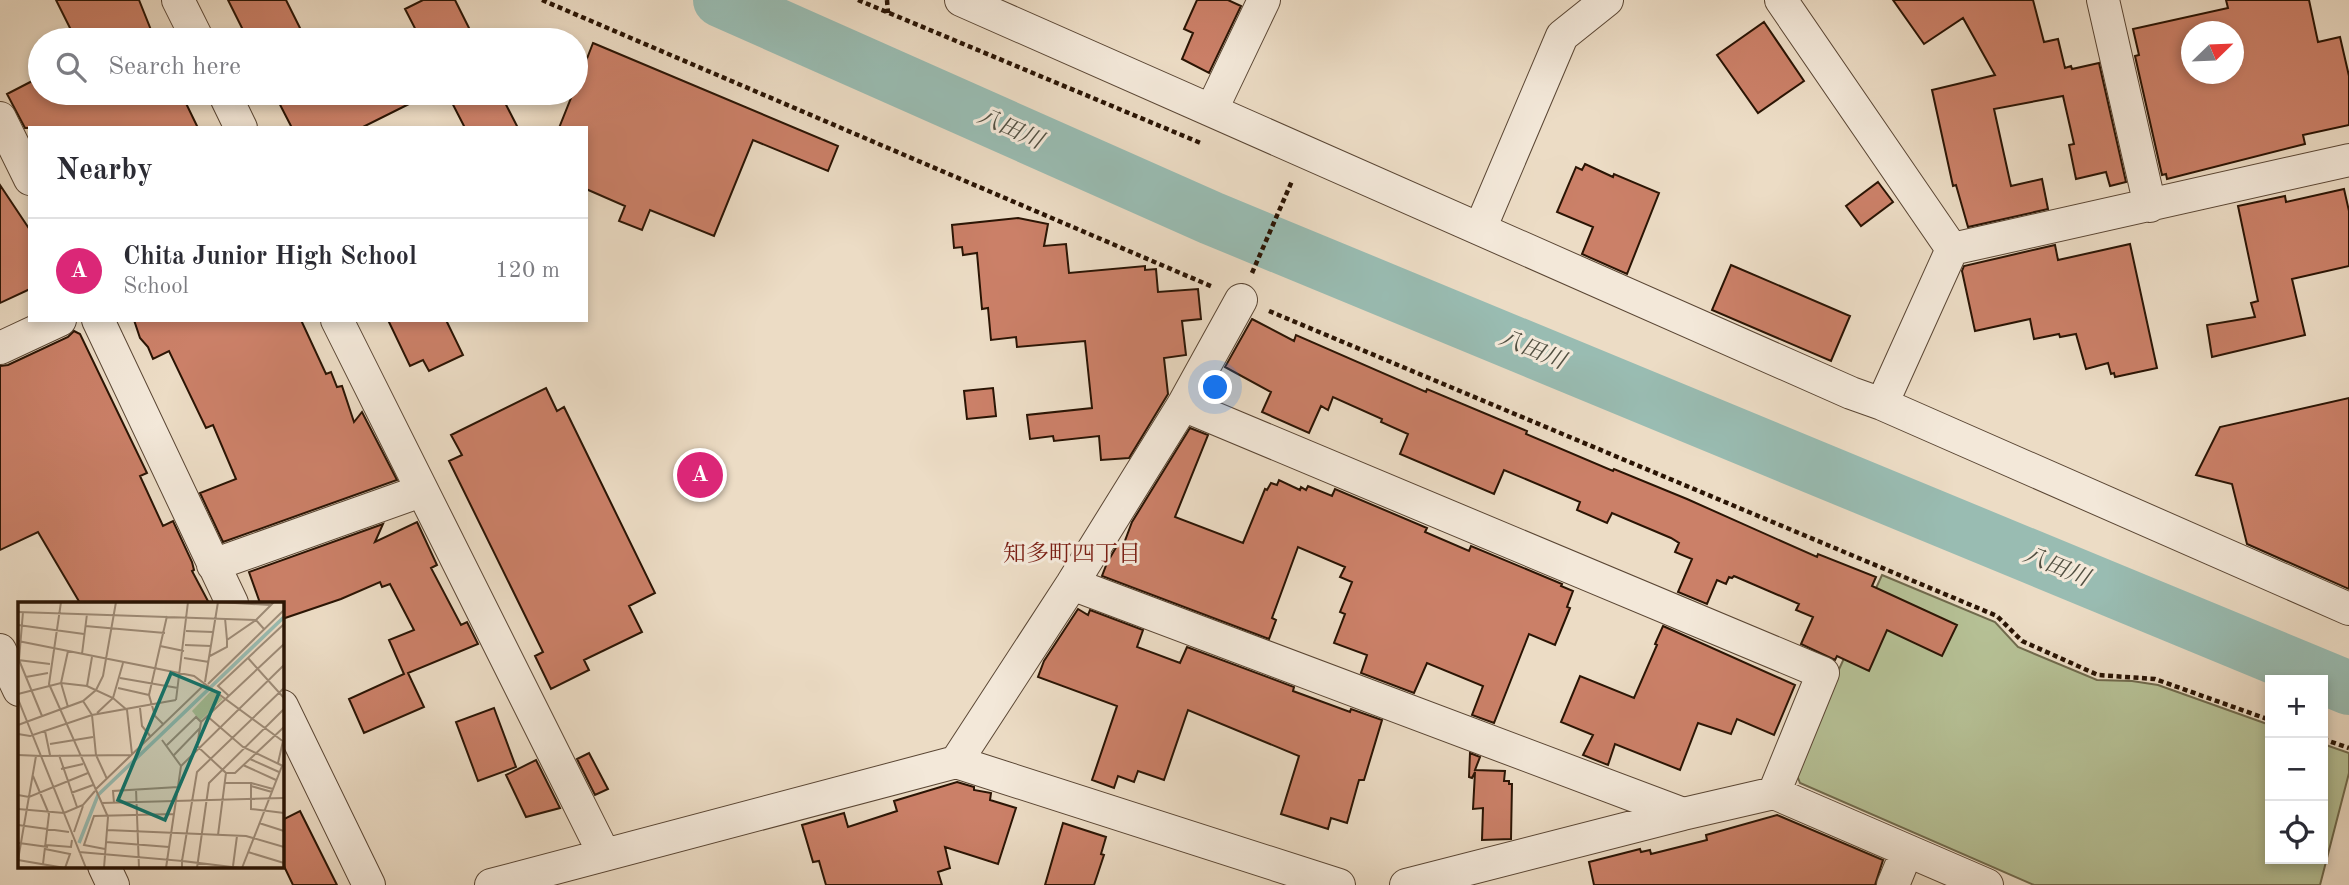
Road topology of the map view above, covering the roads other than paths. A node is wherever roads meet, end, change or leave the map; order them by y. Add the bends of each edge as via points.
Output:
1 (178, 0) edge
2 (961, 0) edge
3 (1264, 0) edge
4 (1607, 0) edge
5 (1781, 0) edge
6 (2103, 0) edge
7 (192, 28) edge
8 (230, 105) edge
9 (1212, 109) junction
10 (0, 118) edge
11 (240, 126) edge
12 (2349, 160) edge
13 (28, 175) edge
14 (2150, 206) junction
15 (1480, 229) junction
16 (1952, 249) junction
17 (1245, 289) road end
18 (57, 322) edge
19 (99, 322) edge
20 (338, 322) edge
21 (0, 348) edge
22 (1882, 404) junction
23 (1183, 405) junction
24 (421, 491) junction
25 (213, 565) junction
26 (1072, 584) junction
27 (232, 602) edge
28 (2349, 609) edge
29 (0, 650) edge
30 (18, 688) edge
31 (284, 710) edge
32 (956, 762) junction
33 (1774, 793) junction
34 (1683, 814) junction
35 (1907, 851) junction
36 (604, 853) junction
37 (105, 868) edge
38 (113, 885) edge
39 (369, 885) edge
40 (491, 885) edge
41 (1339, 885) edge
42 (1405, 885) edge
43 (1892, 885) edge
44 (1987, 885) edge

1 - 7 street
2 - 9 street
3 - 9 street
4 - 15 street via 1562,36
5 - 16 street
6 - 14 street
8 - 11 street
9 - 15 street
10 - 13 street
12 - 14 street
14 - 16 street
15 - 22 street
16 - 22 street
17 - 23 street
18 - 21 street
19 - 25 street
20 - 24 street
22 - 28 street
23 - 26 street
23 - 33 street via 1823,673
24 - 25 street
24 - 36 street
25 - 27 street
26 - 32 street
26 - 34 street
29 - 30 street
31 - 39 street
32 - 36 street
32 - 41 street
33 - 34 street
33 - 35 street
34 - 42 street
35 - 43 street
35 - 44 street
36 - 40 street
37 - 38 street

